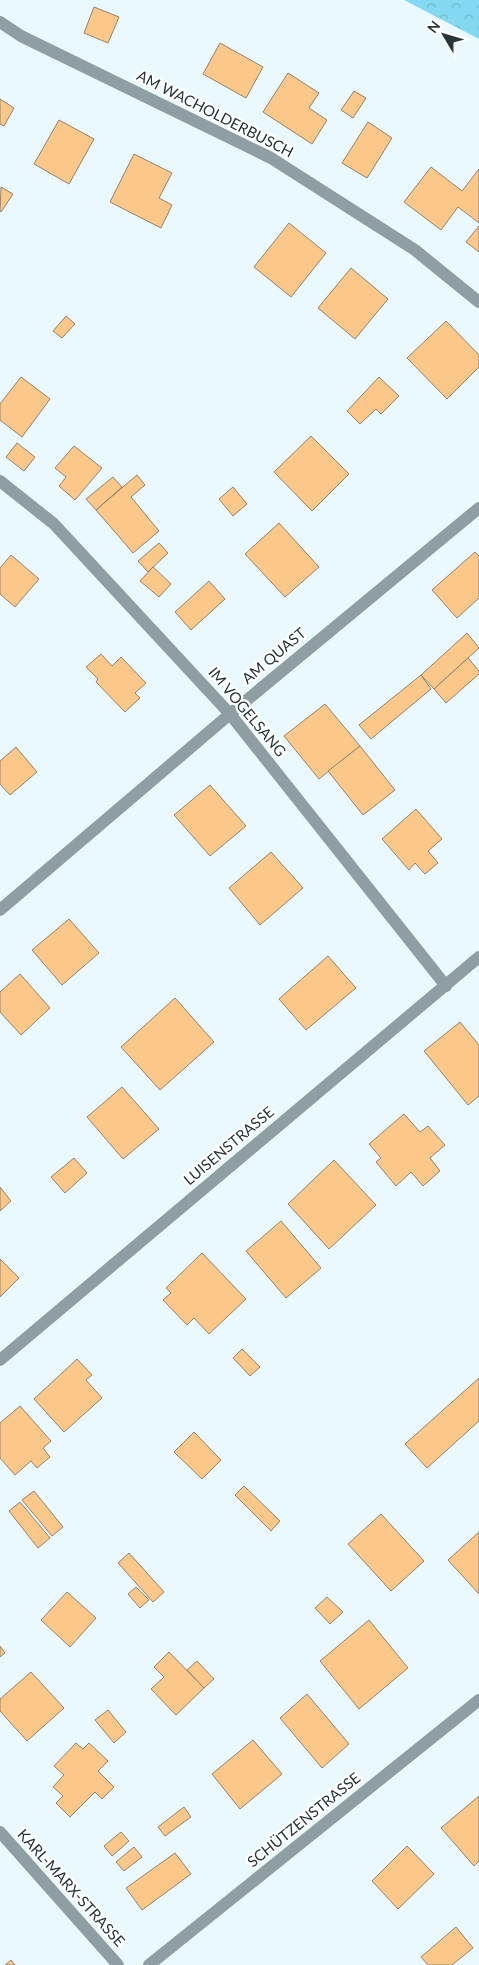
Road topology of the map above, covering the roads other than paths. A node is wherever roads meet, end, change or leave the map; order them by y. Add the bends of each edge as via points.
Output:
1 (0, 22) edge
2 (479, 302) edge
3 (0, 481) edge
4 (479, 508) edge
5 (230, 714) junction
6 (0, 910) edge
7 (479, 957) edge
8 (446, 986) junction
9 (0, 1360) edge
10 (479, 1700) edge
11 (0, 1832) edge
12 (118, 1965) edge
13 (149, 1965) edge

1 - 2 street, AM WACHOLDERBUSCH via 21,36 271,158 415,250
3 - 5 street, IM VOGELSANG via 54,524
4 - 5 street, AM QUAST
5 - 6 street, AM QUAST
5 - 8 street, IM VOGELSANG
7 - 8 street, LUISENSTRASSE
8 - 9 street, LUISENSTRASSE
10 - 13 street, SCHÜTZENSTRASSE
11 - 12 street, KARL-MARX-STRASSE

